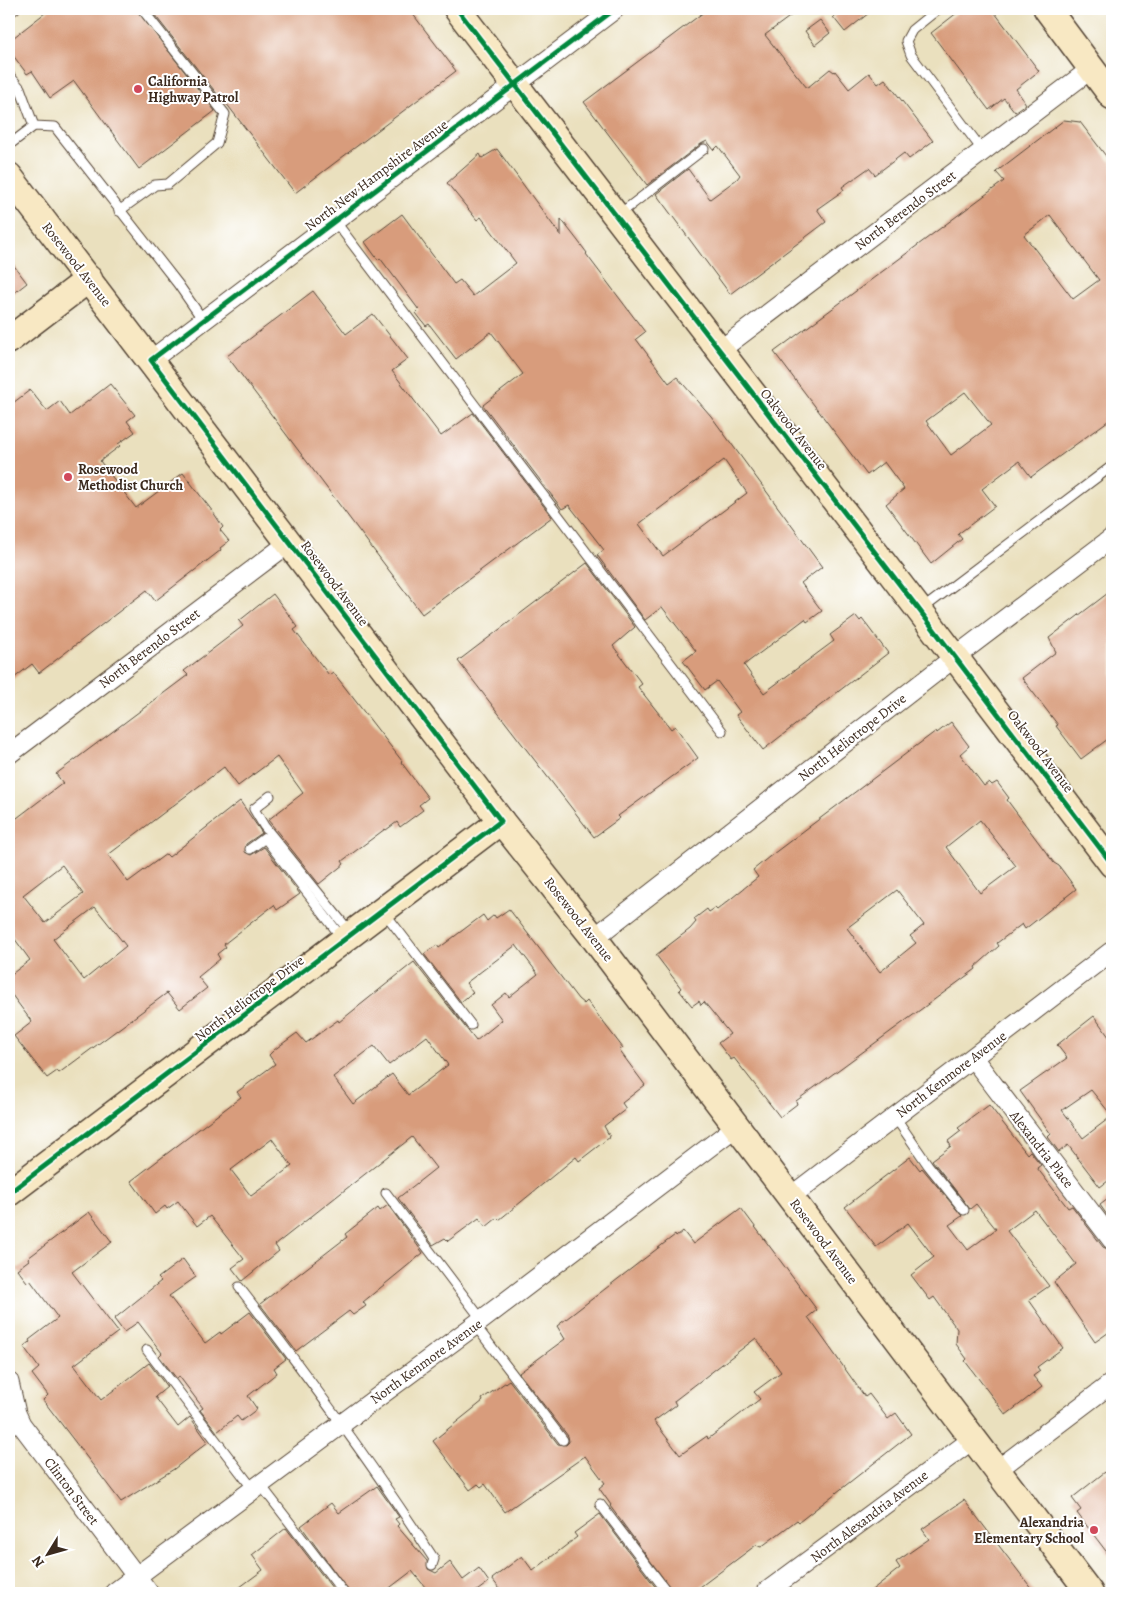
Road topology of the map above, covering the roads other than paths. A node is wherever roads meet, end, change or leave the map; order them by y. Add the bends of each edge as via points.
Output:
1 (15, 9) edge
2 (142, 9) edge
3 (458, 9) edge
4 (615, 9) edge
5 (938, 9) edge
6 (1051, 10) edge
7 (9, 14) edge
8 (1091, 69) junction
9 (9, 75) edge
10 (516, 85) junction
11 (1112, 96) edge
12 (34, 126) junction
13 (9, 145) edge
14 (704, 149) dead end
15 (983, 151) junction
16 (9, 176) edge
17 (119, 211) junction
18 (617, 216) junction
19 (335, 221) junction
20 (89, 279) junction
21 (202, 320) junction
22 (9, 340) edge
23 (719, 351) junction
24 (151, 360) junction
25 (1112, 466) edge
26 (1112, 538) edge
27 (290, 542) junction
28 (920, 611) junction
29 (955, 657) junction
30 (722, 731) dead end
31 (9, 754) edge
32 (270, 796) dead end
33 (502, 821) junction
34 (250, 849) dead end
35 (1112, 864) edge
36 (383, 910) junction
37 (348, 937) junction
38 (594, 938) junction
39 (1112, 951) edge
40 (471, 1025) dead end
41 (973, 1058) junction
42 (895, 1117) junction
43 (737, 1126) junction
44 (9, 1193) edge
45 (386, 1193) dead end
46 (790, 1196) junction
47 (964, 1210) dead end
48 (1112, 1240) edge
49 (239, 1287) dead end
50 (479, 1322) junction
51 (147, 1350) dead end
52 (9, 1382) edge
53 (1112, 1383) edge
54 (341, 1423) junction
55 (973, 1439) junction
56 (563, 1440) dead end
57 (996, 1470) junction
58 (257, 1486) junction
59 (600, 1504) dead end
60 (432, 1565) dead end
61 (136, 1577) junction
62 (114, 1593) edge
63 (149, 1593) edge
64 (344, 1593) edge
65 (668, 1593) edge
66 (765, 1593) edge
67 (1090, 1593) edge

1 - 7 lane
2 - 17 lane via 225,114 217,143 168,184 155,185
3 - 10 street, Oakwood Avenue
4 - 10 street, North New Hampshire Avenue
5 - 15 lane via 912,30 906,41 911,55
6 - 8 street
8 - 11 street
8 - 15 street, North Berendo Street
9 - 12 lane via 20,88
10 - 18 street, Oakwood Avenue
10 - 19 street, North New Hampshire Avenue
12 - 13 lane
12 - 17 lane via 55,127
14 - 18 lane
15 - 23 street, North Berendo Street
16 - 20 street, Rosewood Avenue
17 - 21 lane via 178,284
18 - 23 street, Oakwood Avenue
19 - 21 street, North New Hampshire Avenue
19 - 30 lane
20 - 22 street
20 - 24 street, Rosewood Avenue
21 - 24 street, North New Hampshire Avenue
23 - 28 street, Oakwood Avenue
24 - 27 street, Rosewood Avenue
25 - 28 lane
26 - 29 street, North Heliotrope Drive
27 - 31 street, North Berendo Street
27 - 33 street, Rosewood Avenue
28 - 29 street, Oakwood Avenue
29 - 35 street, Oakwood Avenue
29 - 38 street, North Heliotrope Drive
32 - 37 lane via 254,809
33 - 36 street, North Heliotrope Drive
33 - 38 street, Rosewood Avenue
34 - 37 lane via 265,838
36 - 37 street, North Heliotrope Drive
36 - 40 lane
37 - 44 street, North Heliotrope Drive
38 - 43 street, Rosewood Avenue
39 - 41 street, North Kenmore Avenue
41 - 42 street, North Kenmore Avenue
41 - 48 street, Alexandria Place
42 - 46 street, North Kenmore Avenue
42 - 47 lane
43 - 46 street, Rosewood Avenue
43 - 50 street, North Kenmore Avenue
45 - 50 lane
46 - 55 street, Rosewood Avenue
49 - 54 lane via 315,1384
50 - 54 street, North Kenmore Avenue
50 - 56 lane
51 - 58 lane
52 - 61 street, Clinton Street via 21,1424
53 - 57 street
54 - 58 street, North Kenmore Avenue
54 - 60 lane via 434,1559
55 - 57 street, Rosewood Avenue
55 - 66 street, North Alexandria Avenue
57 - 67 street, Rosewood Avenue
58 - 61 street, North Kenmore Avenue
58 - 64 lane
59 - 65 lane
61 - 62 street, North Kenmore Avenue
61 - 63 street, Clinton Street

